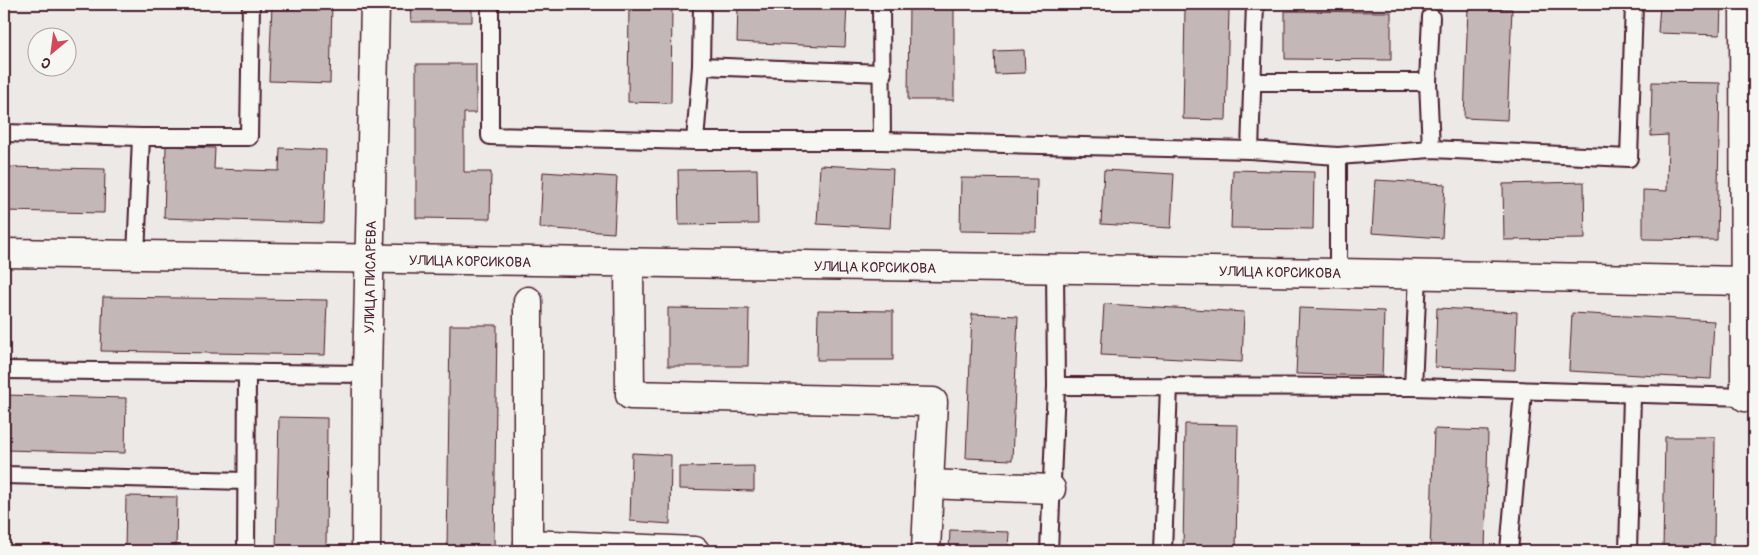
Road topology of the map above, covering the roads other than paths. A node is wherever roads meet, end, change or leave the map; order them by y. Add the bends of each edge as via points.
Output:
1 (251, 4) edge
2 (375, 4) edge
3 (490, 4) edge
4 (881, 4) edge
5 (1255, 4) edge
6 (1634, 4) edge
7 (1744, 4) edge
8 (702, 5) dead end
9 (1431, 17) dead end
10 (700, 66) junction
11 (883, 73) junction
12 (1253, 82) junction
13 (1428, 82) junction
14 (4, 133) edge
15 (141, 137) junction
16 (695, 141) junction
17 (882, 141) junction
18 (1431, 149) junction
19 (1250, 150) junction
20 (1338, 156) junction
21 (4, 253) edge
22 (136, 256) junction
23 (370, 258) junction
24 (629, 263) junction
25 (1055, 269) junction
26 (1338, 273) junction
27 (1418, 276) junction
28 (1746, 281) junction
29 (528, 302) dead end
30 (4, 370) edge
31 (246, 373) junction
32 (367, 374) junction
33 (1169, 385) junction
34 (1056, 386) junction
35 (1413, 387) junction
36 (1523, 392) junction
37 (1632, 395) junction
38 (1750, 397) edge
39 (4, 475) edge
40 (246, 480) junction
41 (930, 484) junction
42 (1051, 489) junction
43 (528, 547) edge
44 (246, 551) edge
45 (366, 551) edge
46 (695, 551) edge
47 (926, 551) edge
48 (1049, 551) edge
49 (1163, 551) edge
50 (1509, 551) edge
51 (1628, 551) edge

1 - 15 lane via 249,137
2 - 23 street, УЛИЦА ПИСАРЕВА
3 - 16 lane via 490,136
4 - 11 lane
5 - 12 lane
6 - 18 lane via 1629,158
7 - 28 street
8 - 10 lane
9 - 13 lane
10 - 11 lane
10 - 16 lane
11 - 17 lane
12 - 13 lane
12 - 19 lane
13 - 18 lane
14 - 15 lane
15 - 22 lane
16 - 17 lane
17 - 19 lane
18 - 20 lane
19 - 20 lane
20 - 26 lane
21 - 22 street, УЛИЦА КОРСИКОВА
22 - 23 street, УЛИЦА КОРСИКОВА
23 - 24 street, УЛИЦА КОРСИКОВА
23 - 32 street, УЛИЦА ПИСАРЕВА
24 - 25 street, УЛИЦА КОРСИКОВА
24 - 41 street via 630,396 933,402
25 - 26 street, УЛИЦА КОРСИКОВА
25 - 34 lane
26 - 27 street, УЛИЦА КОРСИКОВА
27 - 28 street, УЛИЦА КОРСИКОВА
27 - 35 lane
28 - 38 street
29 - 43 street
30 - 31 lane
31 - 32 lane
31 - 40 lane
32 - 45 street, УЛИЦА ПИСАРЕВА
33 - 34 lane
33 - 35 lane
33 - 49 lane
34 - 42 lane
35 - 36 lane
36 - 37 lane
36 - 50 lane
37 - 38 lane
37 - 51 lane
39 - 40 lane
40 - 44 lane
41 - 42 street
41 - 47 street
42 - 48 lane
43 - 46 street

